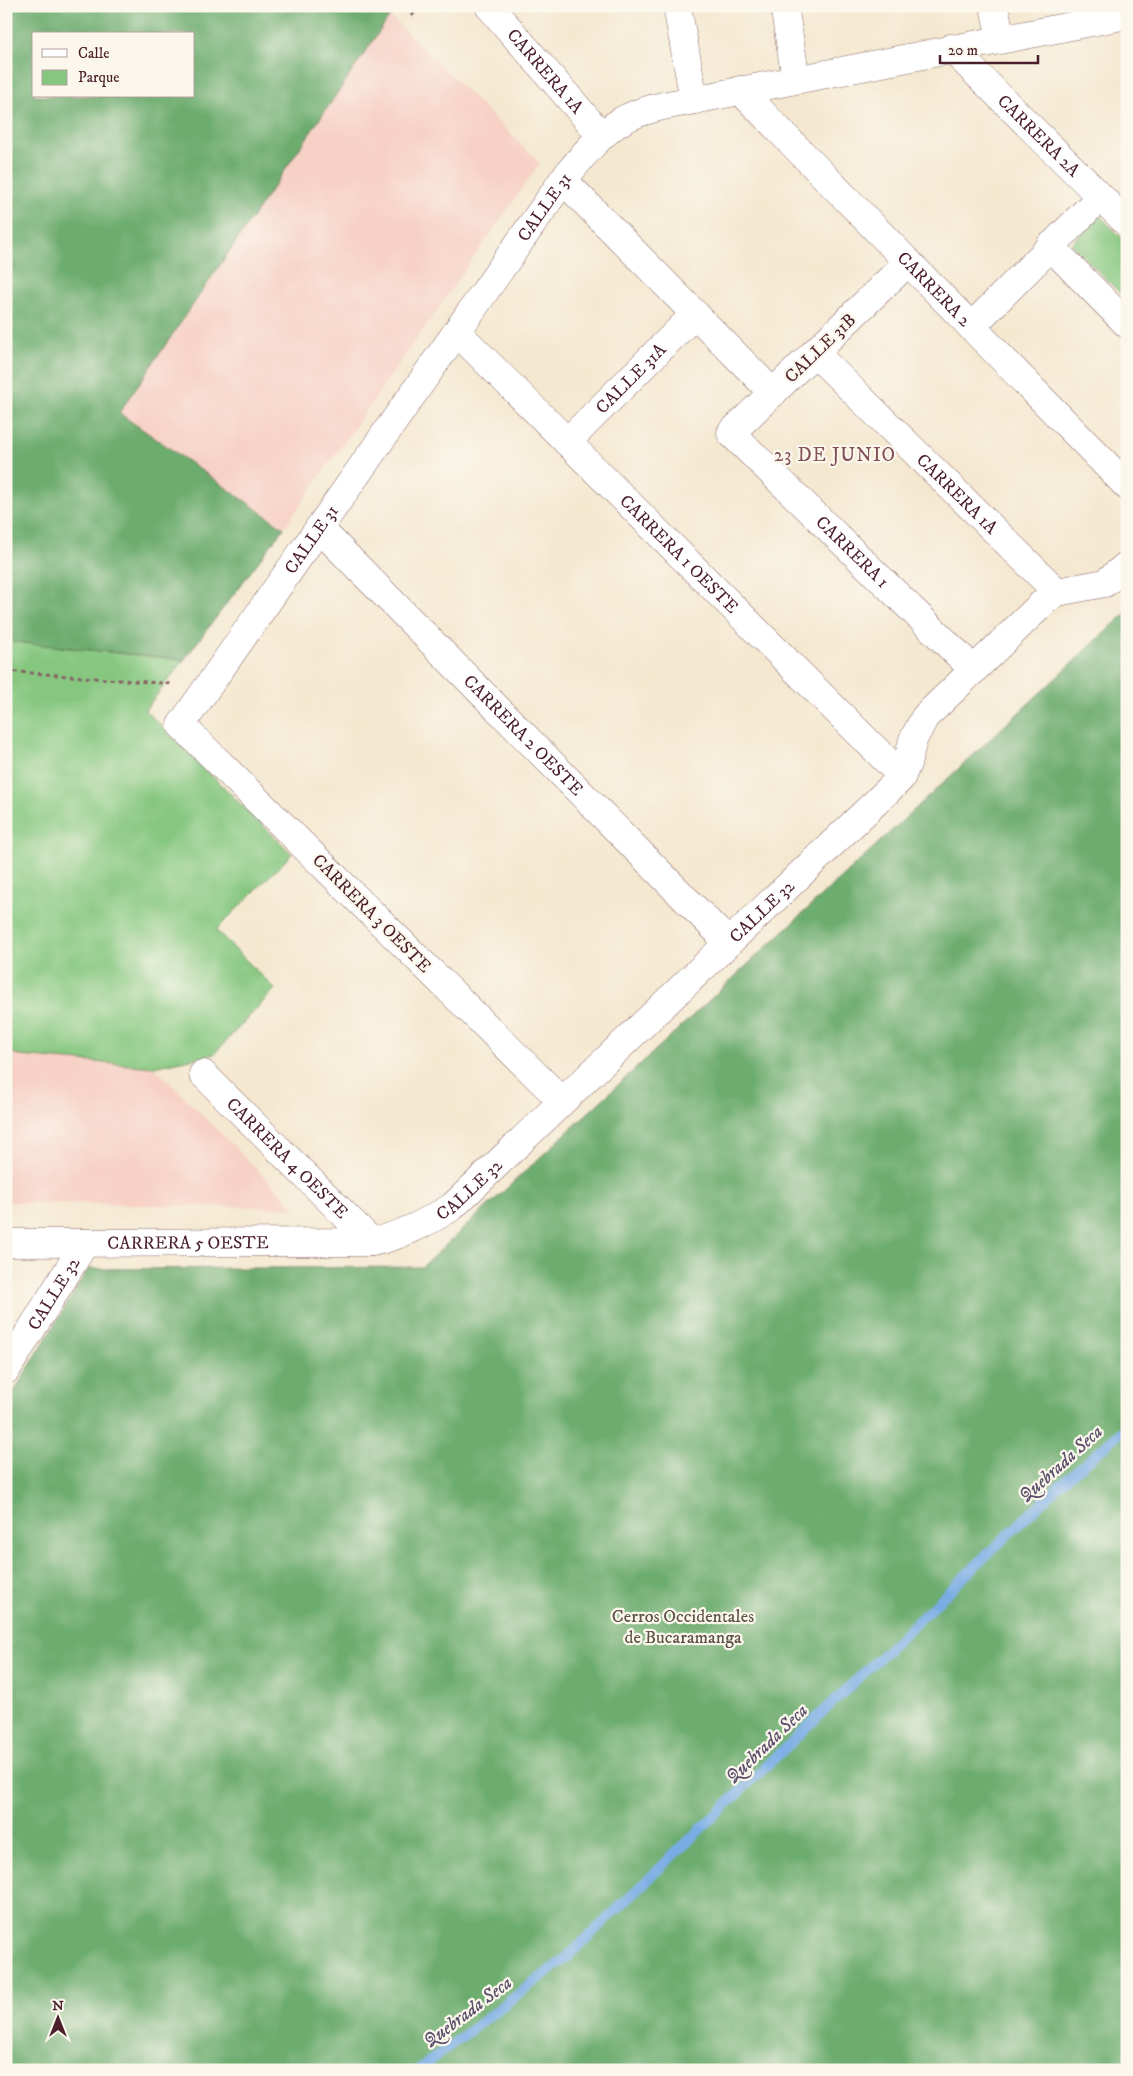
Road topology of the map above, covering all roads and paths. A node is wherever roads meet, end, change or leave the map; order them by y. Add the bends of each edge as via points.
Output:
1 (423, 6) edge
2 (489, 6) edge
3 (677, 6) edge
4 (784, 6) edge
5 (994, 6) edge
6 (1127, 15) edge
7 (411, 16) dead end
8 (1001, 39) junction
9 (951, 48) junction
10 (796, 79) junction
11 (740, 90) junction
12 (694, 100) junction
13 (602, 136) junction
14 (563, 180) junction
15 (1100, 196) junction
16 (1127, 223) edge
17 (1050, 246) junction
18 (908, 262) junction
19 (695, 314) junction
20 (1127, 324) edge
21 (971, 327) junction
22 (457, 332) junction
23 (815, 353) junction
24 (773, 393) junction
25 (731, 433) joint
26 (567, 442) junction
27 (1127, 486) edge
28 (319, 528) junction
29 (1127, 565) edge
30 (1057, 592) junction
31 (974, 670) junction
32 (6, 671) edge
33 (208, 686) junction
34 (181, 725) joint
35 (902, 776) junction
36 (728, 942) junction
37 (203, 1074) dead end
38 (562, 1100) junction
39 (372, 1242) junction
40 (6, 1243) edge
41 (85, 1243) junction
42 (6, 1370) edge

1 - 7 path
2 - 13 street, CARRERA 1A
3 - 12 street
4 - 10 street
5 - 8 street
6 - 8 street, CALLE 31
8 - 9 street, CALLE 31
9 - 10 street, CALLE 31
9 - 15 street, CARRERA 2A
10 - 11 street, CALLE 31
11 - 12 street, CALLE 31
11 - 18 street, CARRERA 2
12 - 13 street, CALLE 31 via 643,112 623,120
13 - 14 street, CALLE 31
14 - 19 street
14 - 22 street, CALLE 31
15 - 16 street, CARRERA 2A
15 - 17 street
17 - 20 street
17 - 21 street
18 - 21 street, CARRERA 2
18 - 23 street, CALLE 31B
19 - 24 street
19 - 26 street, CALLE 31A
21 - 27 street, CARRERA 2
22 - 26 street, CARRERA 1 OESTE
22 - 28 street, CALLE 31
23 - 24 street, CALLE 31B
23 - 30 street, CARRERA 1A
24 - 25 street, CALLE 31B
25 - 31 street, CARRERA 1
26 - 35 street, CARRERA 1 OESTE
28 - 33 street, CALLE 31
28 - 36 street, CARRERA 2 OESTE
29 - 30 street via 1105,583
30 - 31 street
31 - 35 street via 926,717 912,740
32 - 33 path
33 - 34 street, CALLE 31
34 - 38 street, CARRERA 3 OESTE
35 - 36 street, CALLE 32
36 - 38 street, CALLE 32
37 - 39 street, CARRERA 4 OESTE
38 - 39 street, CALLE 32 via 452,1207 404,1233
39 - 41 street, CARRERA 5 OESTE
40 - 41 street, CARRERA 5 OESTE
41 - 42 street, CALLE 32

